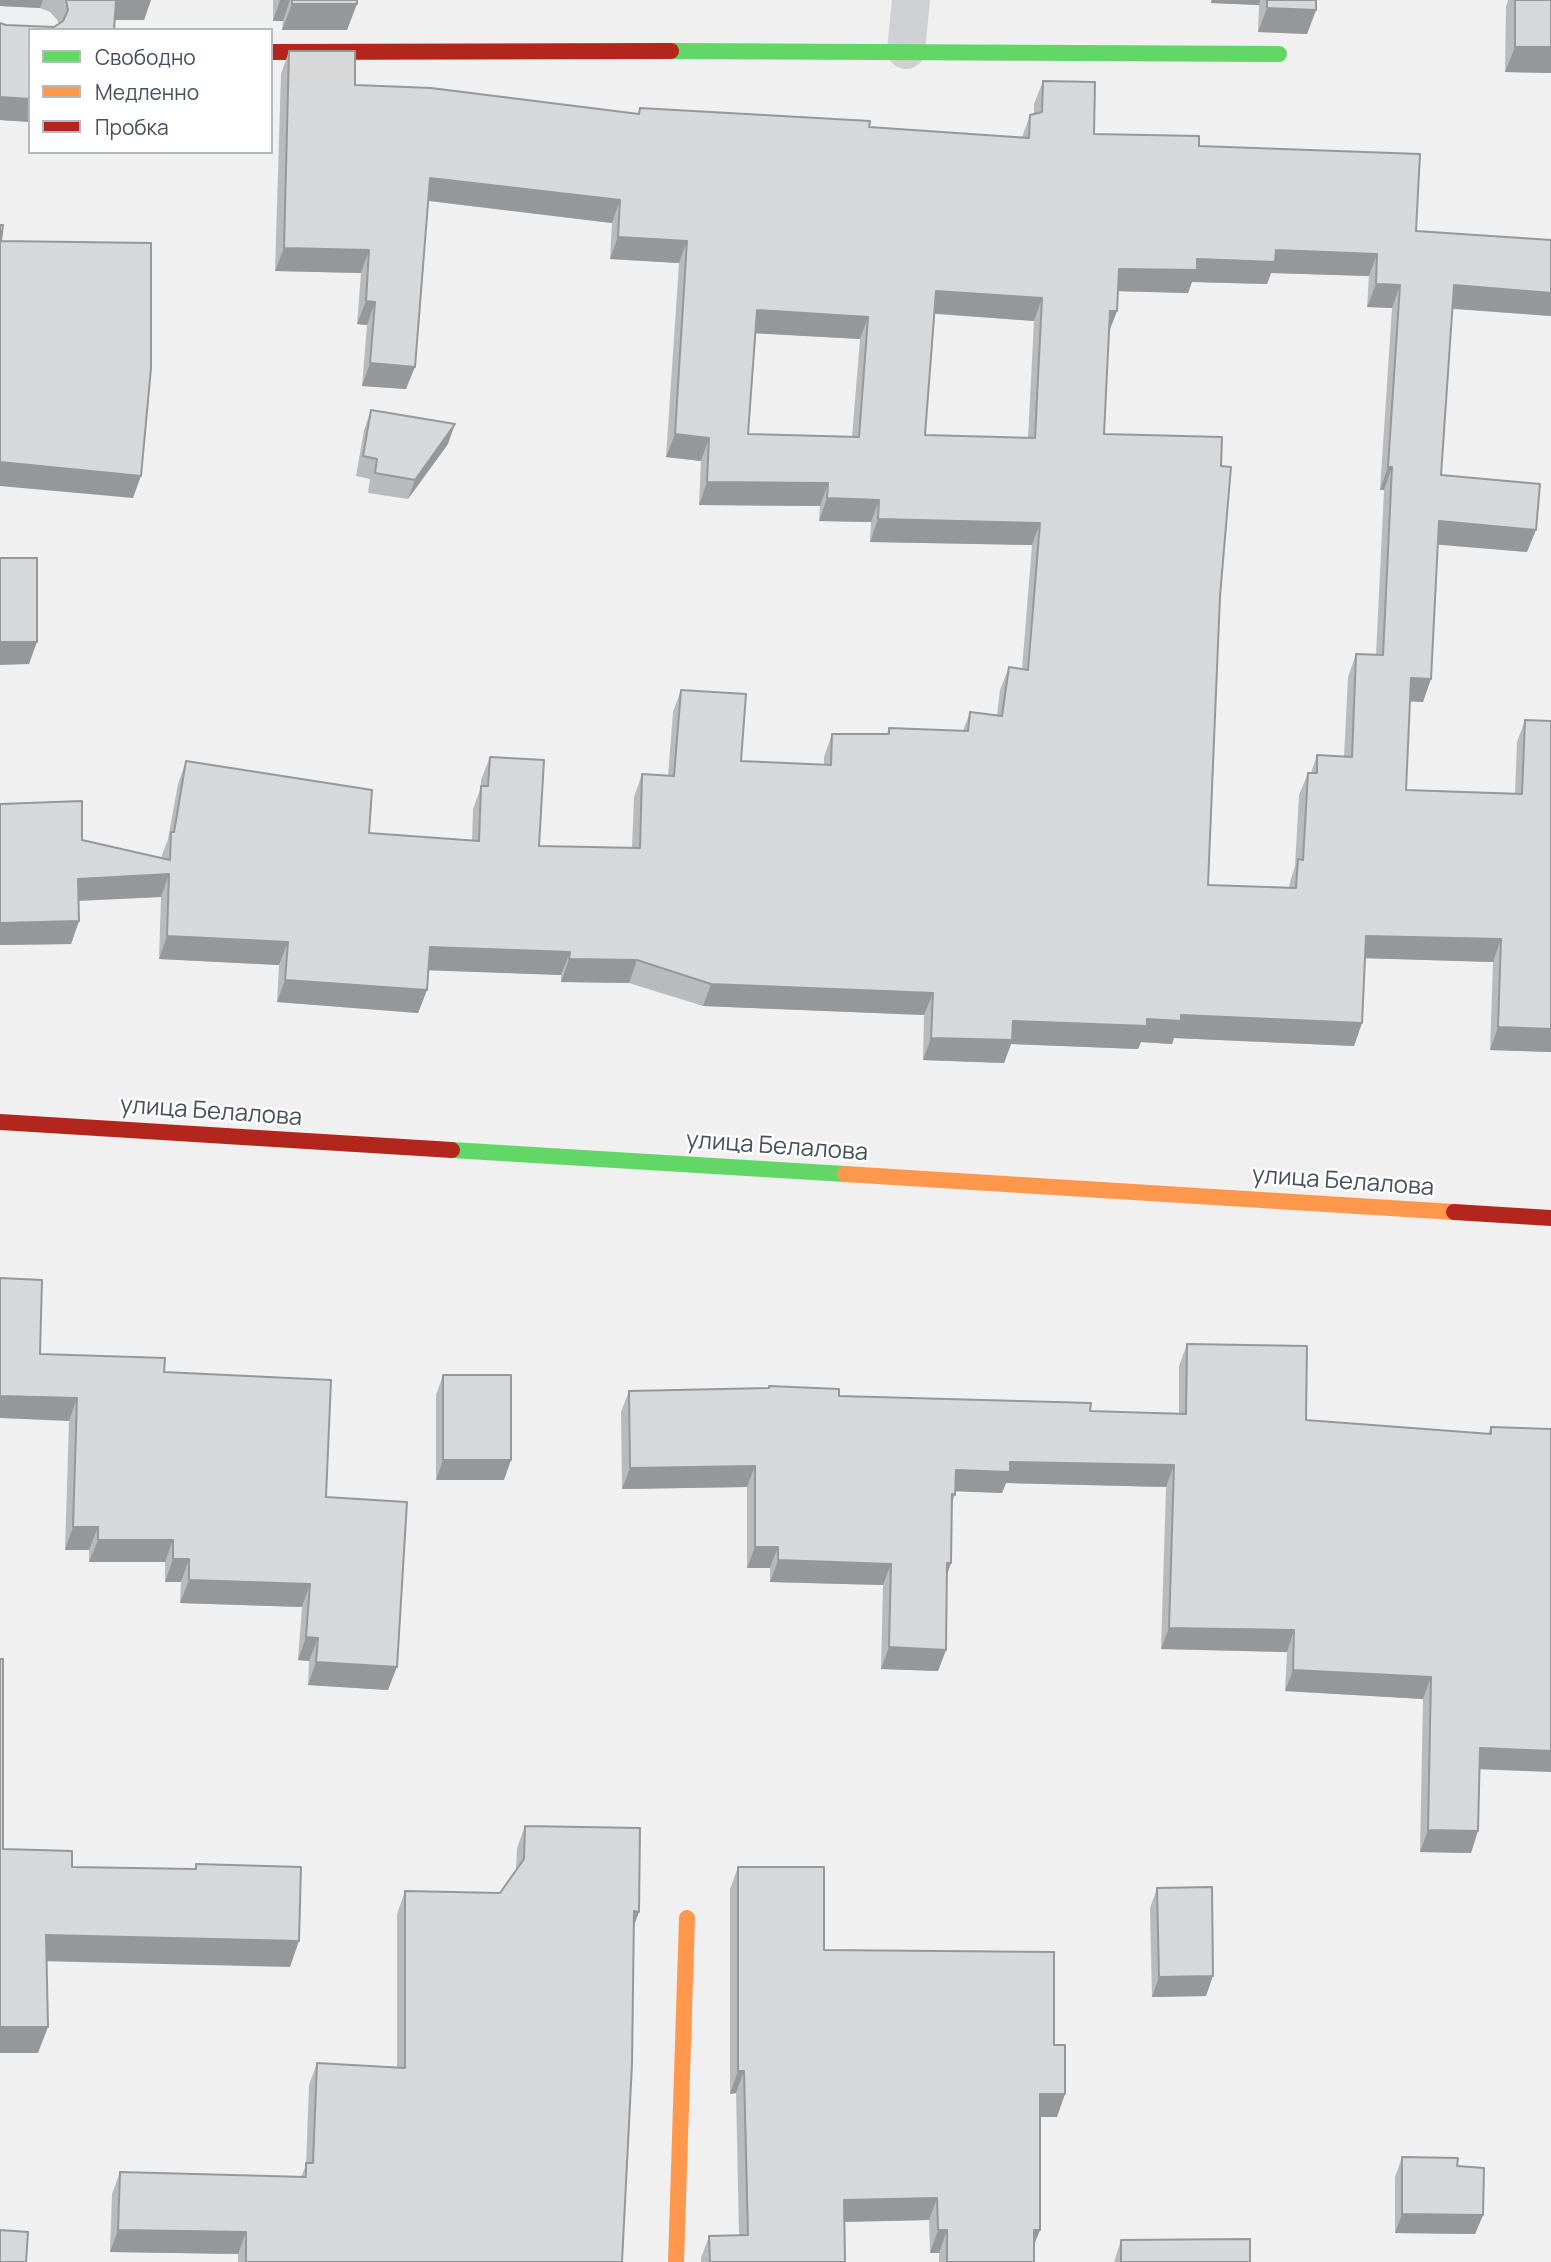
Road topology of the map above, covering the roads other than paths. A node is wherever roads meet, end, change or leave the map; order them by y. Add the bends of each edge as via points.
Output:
1 (911, 0) edge
2 (906, 50) junction
3 (273, 52) edge
4 (1279, 54) dead end
5 (0, 1122) edge
6 (1551, 1218) edge
7 (687, 1918) dead end
8 (676, 2262) edge

1 - 2 street
2 - 3 street
2 - 4 street
5 - 6 street, улица Белалова
7 - 8 street

